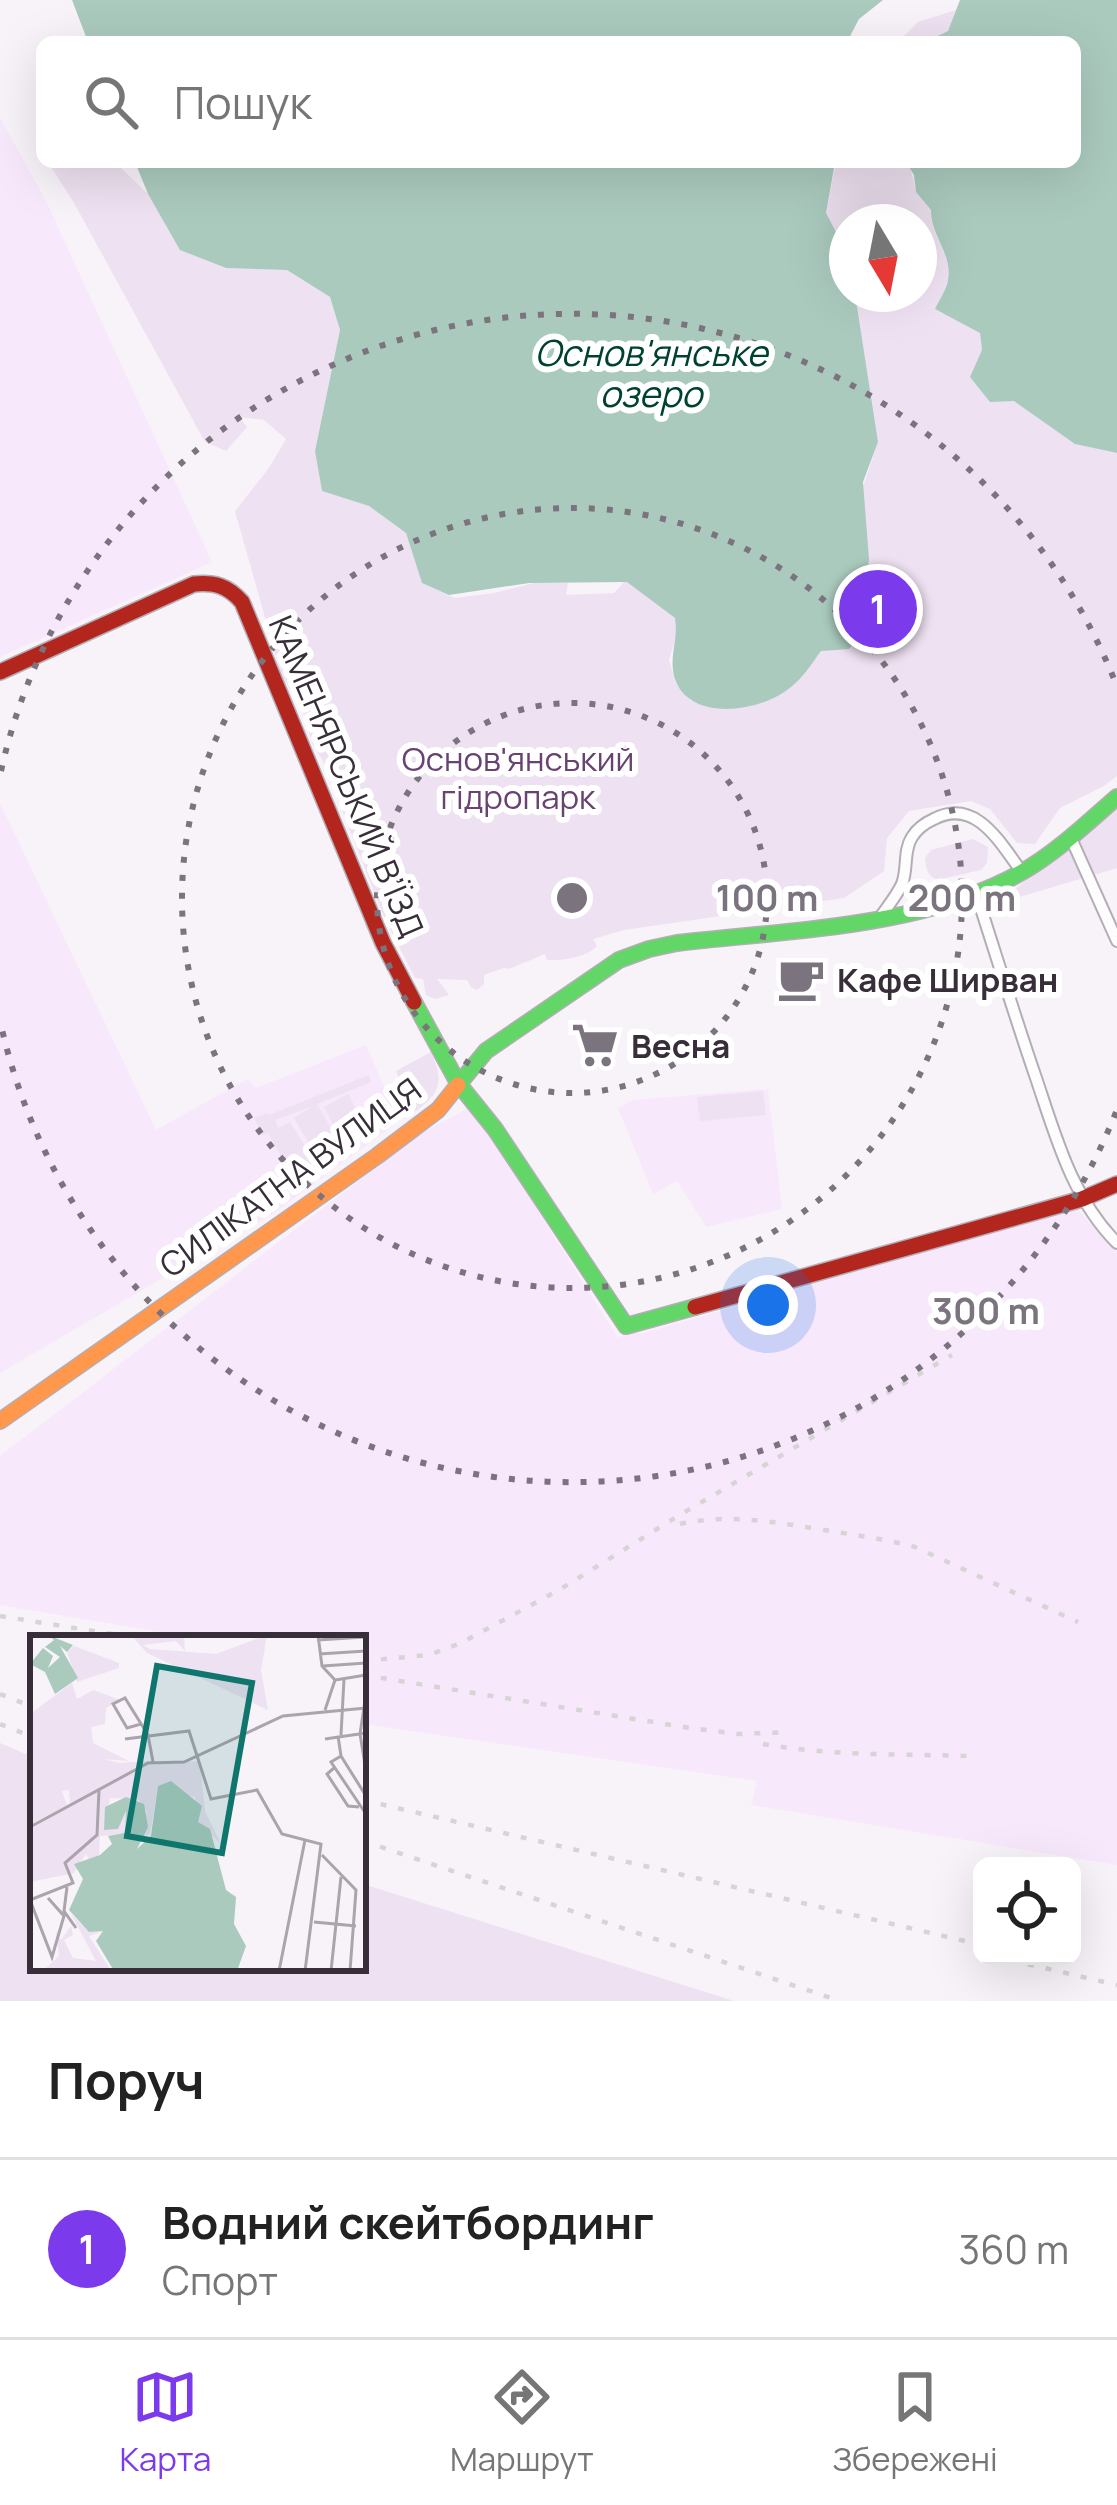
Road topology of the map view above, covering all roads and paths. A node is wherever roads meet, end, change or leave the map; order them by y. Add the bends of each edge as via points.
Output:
1 (0, 672) edge
2 (1117, 797) edge
3 (1070, 836) junction
4 (1022, 872) junction
5 (976, 893) junction
6 (881, 916) junction
7 (1117, 941) edge
8 (458, 1083) junction
9 (1117, 1184) edge
10 (1082, 1199) junction
11 (1117, 1243) edge
12 (0, 1421) edge

1 - 8 street, КАМЕНЯРСЬКИЙ В’ЇЗД via 194,584 230,587 383,943
2 - 3 street, СИЛІКАТНА ВУЛИЦЯ
3 - 4 street, СИЛІКАТНА ВУЛИЦЯ
3 - 7 street
4 - 5 street, СИЛІКАТНА ВУЛИЦЯ
4 - 6 street via 976,817 942,815 913,834 903,882
5 - 6 street, СИЛІКАТНА ВУЛИЦЯ
5 - 10 street
6 - 8 street, СИЛІКАТНА ВУЛИЦЯ via 677,943 619,960 486,1051
8 - 10 street via 626,1326
8 - 12 street, СИЛІКАТНА ВУЛИЦЯ via 438,1110 376,1156
9 - 10 street
10 - 11 street

